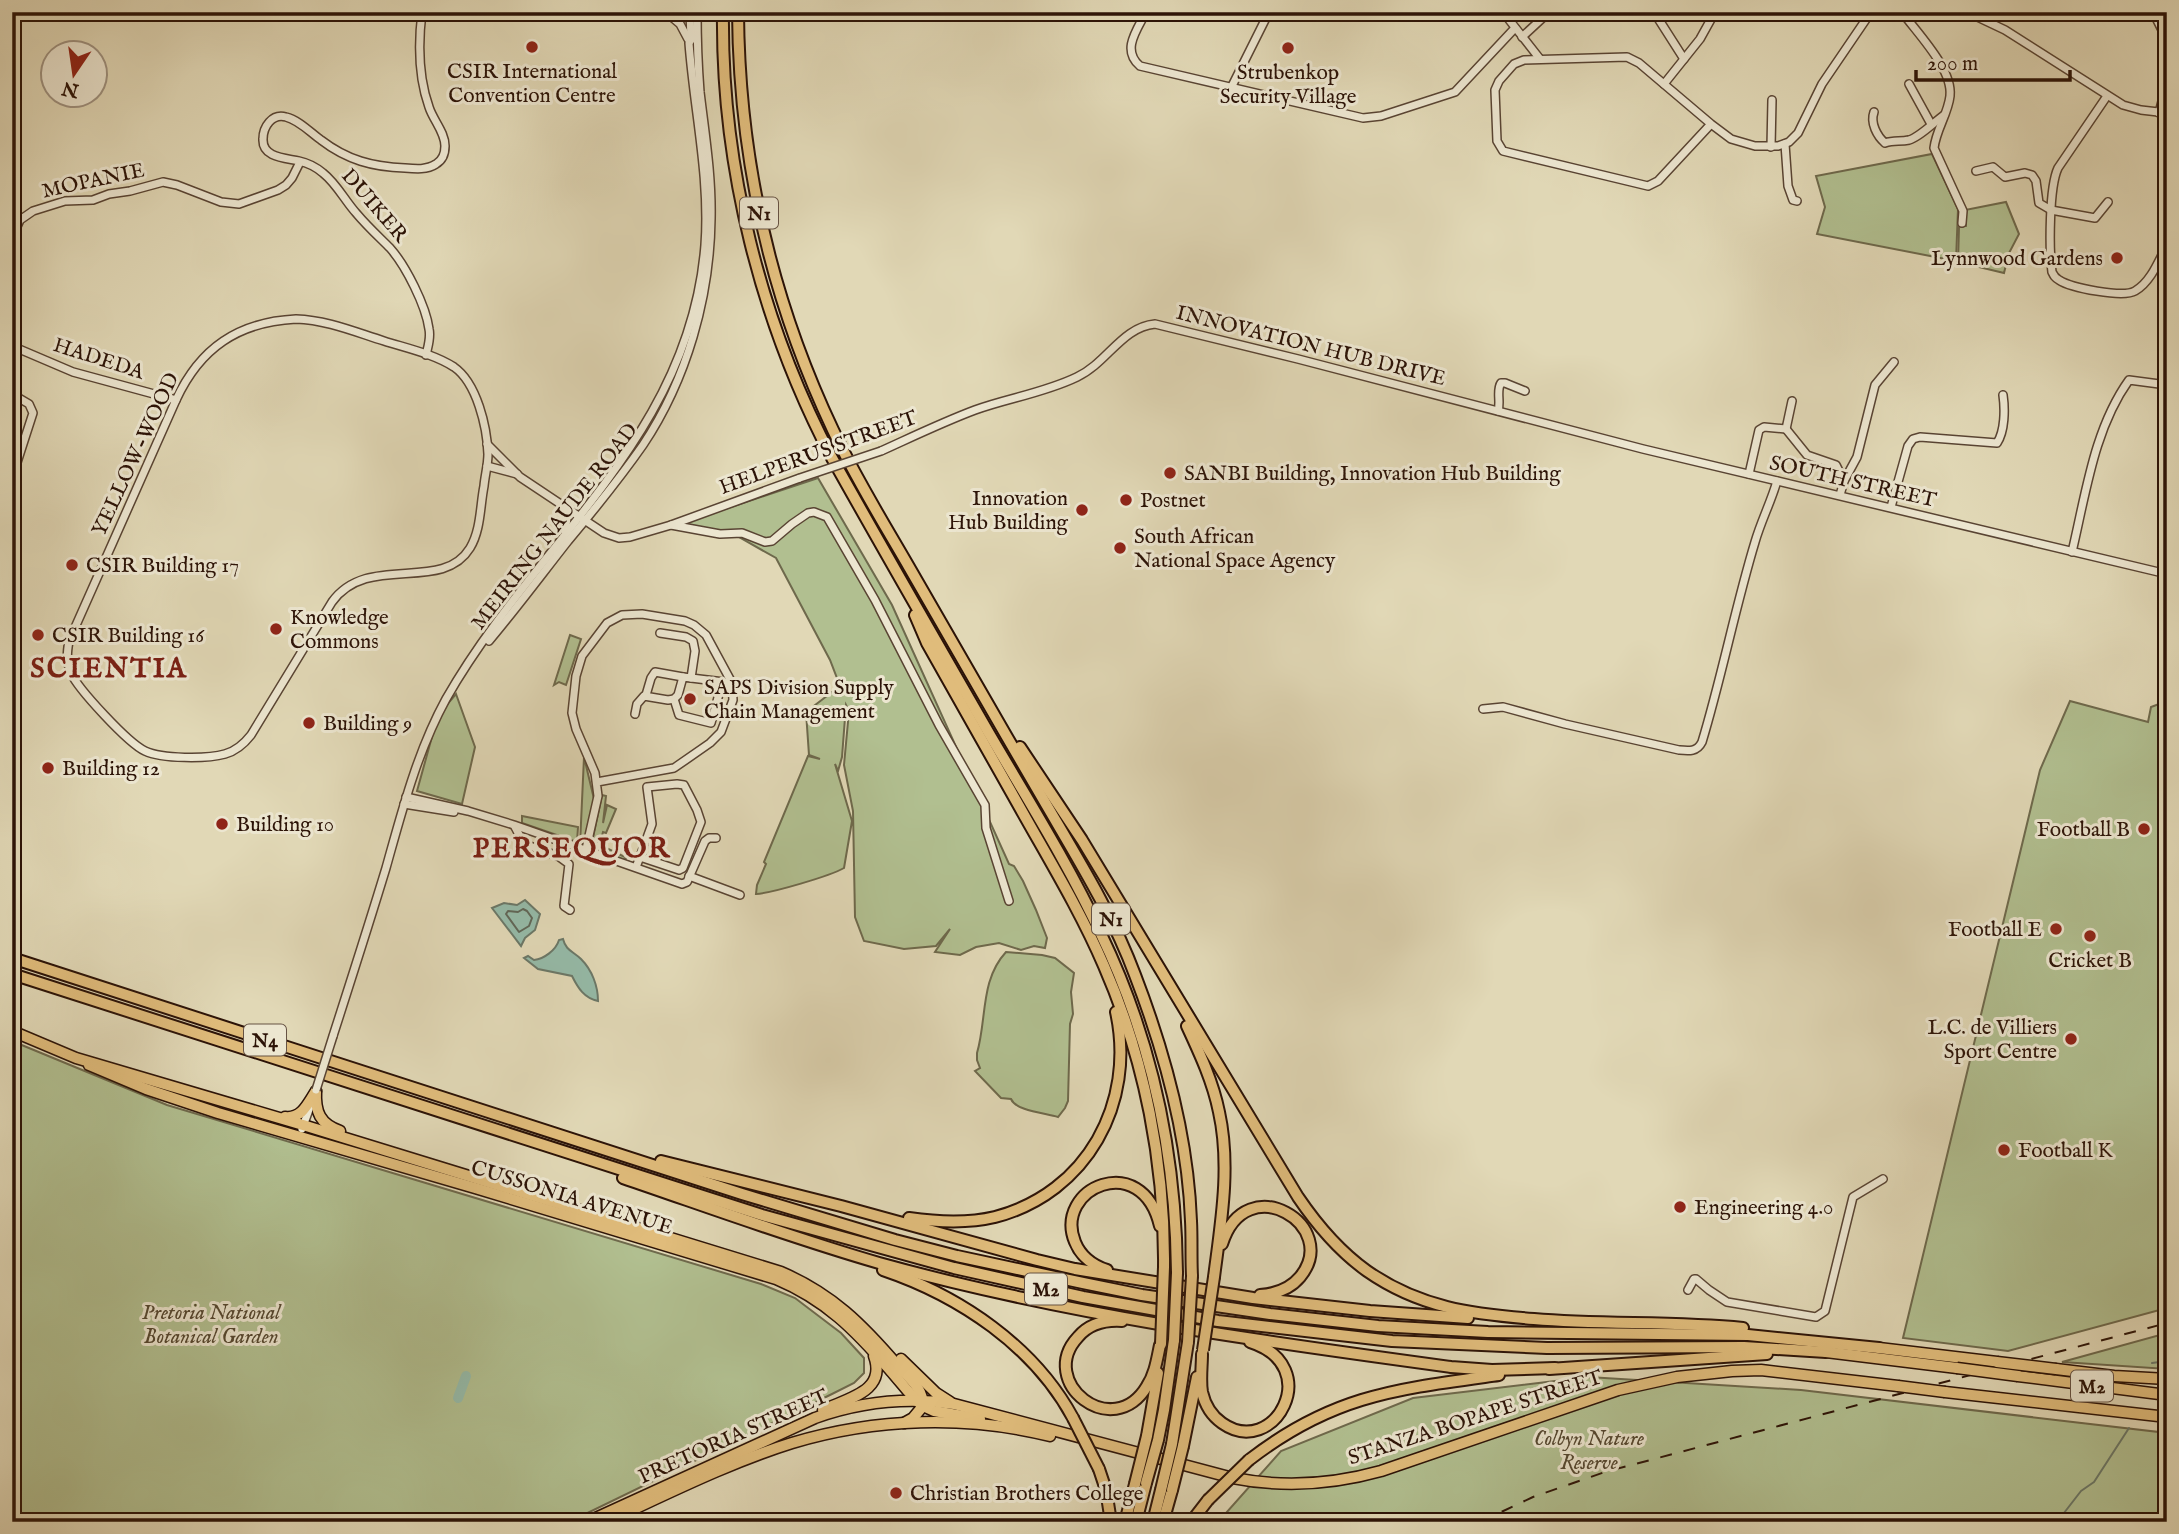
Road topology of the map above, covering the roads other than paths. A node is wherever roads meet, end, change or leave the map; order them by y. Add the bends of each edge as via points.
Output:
1 (422, 12) edge
2 (674, 12) edge
3 (723, 12) edge
4 (738, 12) edge
5 (952, 12) edge
6 (975, 12) edge
7 (1146, 12) edge
8 (1269, 12) edge
9 (1503, 12) edge
10 (1549, 12) edge
11 (1654, 12) edge
12 (1715, 12) edge
13 (1871, 12) edge
14 (1902, 12) edge
15 (1966, 12) edge
16 (2153, 12) edge
17 (666, 13) edge
18 (694, 16) edge
19 (1983, 16) edge
20 (1515, 28) junction
21 (1522, 37) junction
22 (2167, 40) edge
23 (689, 43) junction
24 (1684, 59) junction
25 (1540, 60) junction
26 (2167, 82) edge
27 (1664, 84) junction
28 (1909, 84) dead end
29 (1231, 88) junction
30 (2107, 96) junction
31 (1772, 100) dead end
32 (1874, 112) dead end
33 (2163, 113) edge
34 (1944, 115) junction
35 (1711, 124) junction
36 (1931, 124) junction
37 (1785, 144) junction
38 (1771, 146) junction
39 (300, 162) junction
40 (1976, 171) dead end
41 (1797, 201) dead end
42 (2108, 202) dead end
43 (2051, 211) junction
44 (1962, 223) dead end
45 (12, 237) edge
46 (2167, 245) edge
47 (12, 346) edge
48 (426, 355) junction
49 (1894, 362) dead end
50 (2167, 385) edge
51 (1525, 391) dead end
52 (12, 394) edge
53 (2003, 395) dead end
54 (176, 400) junction
55 (1792, 401) dead end
56 (975, 410) joint
57 (1498, 411) junction
58 (1532, 420) joint
59 (1786, 429) junction
60 (487, 444) junction
61 (487, 466) junction
62 (517, 474) junction
63 (1749, 474) junction
64 (12, 478) edge
65 (1777, 481) junction
66 (1844, 481) junction
67 (1840, 495) junction
68 (560, 504) junction
69 (597, 507) junction
70 (1891, 507) junction
71 (583, 518) junction
72 (671, 525) junction
73 (604, 533) junction
74 (562, 538) junction
75 (2072, 552) junction
76 (2167, 574) edge
77 (912, 600) junction
78 (928, 600) junction
79 (660, 633) dead end
80 (478, 651) junction
81 (687, 678) junction
82 (733, 687) junction
83 (719, 694) dead end
84 (646, 695) junction
85 (674, 699) junction
86 (1483, 709) dead end
87 (635, 714) dead end
88 (646, 774) junction
89 (597, 782) junction
90 (647, 788) junction
91 (405, 801) junction
92 (515, 827) dead end
93 (716, 838) dead end
94 (586, 849) junction
95 (640, 857) junction
96 (636, 867) junction
97 (689, 876) junction
98 (740, 895) dead end
99 (1009, 901) dead end
100 (570, 910) dead end
101 (1144, 943) junction
102 (1094, 946) junction
103 (12, 958) edge
104 (12, 974) edge
105 (12, 1031) edge
106 (76, 1058) junction
107 (296, 1064) junction
108 (316, 1091) junction
109 (264, 1113) junction
110 (517, 1122) junction
111 (303, 1125) junction
112 (299, 1137) junction
113 (378, 1148) junction
114 (1883, 1180) dead end
115 (841, 1206) junction
116 (777, 1231) junction
117 (1164, 1265) junction
118 (1214, 1276) junction
119 (1165, 1284) junction
120 (1205, 1290) junction
121 (1688, 1290) dead end
122 (1559, 1321) junction
123 (1167, 1325) junction
124 (1206, 1332) junction
125 (874, 1344) junction
126 (1161, 1344) junction
127 (1879, 1348) junction
128 (1203, 1352) junction
129 (1826, 1352) junction
130 (1555, 1368) junction
131 (1779, 1372) junction
132 (2167, 1378) edge
133 (2167, 1395) edge
134 (898, 1401) joint
135 (920, 1403) junction
136 (954, 1404) junction
137 (2167, 1416) edge
138 (904, 1423) junction
139 (1021, 1429) junction
140 (779, 1433) junction
141 (1152, 1438) junction
142 (1178, 1445) junction
143 (1140, 1483) junction
144 (1166, 1490) junction
145 (587, 1522) edge
146 (606, 1522) edge
147 (1111, 1522) edge
148 (1125, 1522) edge
149 (1136, 1522) edge
150 (1153, 1522) edge
151 (1164, 1522) edge
152 (1191, 1522) edge

1 - 39 street, DUIKER via 422,78 429,110 444,141 440,161 421,169 365,163 334,150 290,118 273,118 264,131 265,149 273,156
2 - 17 street
3 - 77 highway, N1 via 736,175 768,305 816,428
4 - 78 highway, N1 via 751,172 788,320 839,442
5 - 6 street
7 - 29 street via 1131,44 1134,61 1142,67
8 - 29 street
9 - 20 street
10 - 21 street
11 - 24 street
12 - 24 street
13 - 37 street via 1822,84 1798,134
14 - 34 street via 1947,76 1950,95
15 - 19 street
16 - 22 street
17 - 18 street
17 - 23 street via 680,24
18 - 23 street, MEIRING NAUDE ROAD
18 - 69 street, MEIRING NAUDE ROAD via 711,205 703,298 689,348 659,417
19 - 30 street
20 - 21 street
20 - 29 street via 1455,92 1375,117 1356,117
21 - 25 street
23 - 71 street, MEIRING NAUDE ROAD via 706,206 697,302 682,352 653,413
24 - 27 street
25 - 27 street via 1627,57
25 - 35 street via 1517,62 1496,88 1497,141 1509,153 1650,186
26 - 33 street
27 - 35 street
28 - 36 street
30 - 33 street via 2131,108
30 - 43 street via 2056,173
31 - 38 street
32 - 36 street via 1873,122 1885,143 1910,139
34 - 36 street
34 - 44 street via 1934,150 1959,202
35 - 38 street via 1738,142
37 - 38 street
37 - 41 street via 1788,186
39 - 45 street, MOPANIE via 286,185 239,204 163,182 33,211 20,220
39 - 48 street, DUIKER via 329,179 399,260 428,323
40 - 43 street via 1993,167 2005,177 2032,175 2039,203
42 - 43 street via 2095,218
43 - 46 street via 2052,272 2066,283 2131,293 2146,280
47 - 54 street, HADEDA via 73,372
48 - 54 street, YELLOW-WOOD via 326,322 270,321 217,345 193,369
48 - 60 street, YELLOW-WOOD via 454,367 469,383
49 - 66 street via 1875,385 1857,457
50 - 75 street via 2129,380 2120,393 2098,443
51 - 57 street via 1509,380 1503,382 1498,387
52 - 64 street via 26,401 33,415
53 - 70 street via 1997,443 1920,437 1912,441
54 - 61 street, YELLOW-WOOD via 67,652 68,666 83,690 132,743 158,755 222,755 243,744 332,602 348,585 364,578 443,569 463,557 476,535
55 - 59 street
56 - 57 street, INNOVATION HUB DRIVE via 1079,377 1129,334 1156,324
56 - 72 street, HELPERUS STREET, bridge via 881,451
57 - 58 street, INNOVATION HUB DRIVE
58 - 63 street, SOUTH STREET
59 - 63 street via 1760,428
59 - 66 street via 1807,454 1836,465
60 - 61 street, YELLOW-WOOD
60 - 62 street
61 - 62 street
62 - 68 street
63 - 65 street, SOUTH STREET
65 - 67 street, SOUTH STREET
65 - 86 street via 1754,543 1699,748 1679,750 1503,707
66 - 67 street
67 - 70 street, SOUTH STREET
68 - 71 street
68 - 74 street via 567,520
69 - 71 street, MEIRING NAUDE ROAD
69 - 73 street via 597,523
70 - 75 street, SOUTH STREET
71 - 73 street
71 - 74 street, MEIRING NAUDE ROAD
71 - 80 street, MEIRING NAUDE ROAD
72 - 73 street, HELPERUS STREET via 627,538
72 - 99 street via 742,533 765,542 808,513 827,517 985,805 986,828
74 - 80 street, MEIRING NAUDE ROAD
75 - 76 street, SOUTH STREET
77 - 102 highway via 927,643
77 - 141 highway, N1, bridge via 1065,864 1102,936 1140,1035 1160,1107 1177,1238 1174,1340 1164,1410
78 - 101 highway via 943,617
78 - 142 highway, N1, bridge via 1107,912 1160,1048 1178,1120 1191,1219 1192,1276
79 - 81 street via 693,641 695,652
80 - 91 street, MEIRING NAUDE ROAD via 438,715
81 - 82 street via 718,688
81 - 84 street via 655,672
81 - 85 street
82 - 88 street via 723,729 713,741 674,768
82 - 89 street via 697,626 630,613 610,621 582,656 572,713
83 - 85 street via 711,723 679,715
84 - 85 street
84 - 87 street
88 - 89 street
88 - 90 street
89 - 94 street via 598,801
90 - 95 street via 652,824
90 - 95 street via 684,785 701,825 681,869
91 - 94 street via 478,815
91 - 108 street, MEIRING NAUDE ROAD, bridge
92 - 100 street via 524,844 569,864 564,906
93 - 97 street via 705,841
94 - 96 street
95 - 96 street
96 - 97 street via 679,883 686,883
97 - 98 street
101 - 118 highway via 1201,1056 1219,1111 1225,1172
101 - 122 highway via 1298,1197 1349,1257 1391,1286 1439,1306
102 - 115 highway via 1117,1017 1121,1070 1105,1127 1067,1178 1025,1206 974,1221 930,1221
102 - 117 highway via 1122,1014 1149,1110 1161,1178
103 - 110 highway, N4
104 - 107 highway, N4
105 - 106 main road, CUSSONIA AVENUE
106 - 109 main road, CUSSONIA AVENUE
106 - 112 main road, CUSSONIA AVENUE via 146,1089
107 - 116 highway
107 - 129 highway, M2 via 835,1237 1150,1310 1281,1329 1438,1344
108 - 109 main road via 295,1117
108 - 111 street, MEIRING NAUDE ROAD
108 - 113 main road via 316,1110 324,1123
109 - 111 main road, CUSSONIA AVENUE
110 - 115 highway
110 - 127 highway, M2 via 895,1240 1142,1295 1428,1330 1723,1334
111 - 112 street, MEIRING NAUDE ROAD
111 - 113 main road, CUSSONIA AVENUE
112 - 125 main road, CUSSONIA AVENUE via 776,1279 830,1309
113 - 125 main road, CUSSONIA AVENUE via 781,1272 833,1300
114 - 121 street via 1853,1197 1825,1311 1816,1317 1727,1302 1696,1279
115 - 119 highway via 1046,1262
116 - 123 highway via 972,1286
116 - 147 highway, bridge via 912,1281 962,1306 1024,1354 1073,1418 1099,1469
117 - 119 highway via 1159,1222 1145,1195 1113,1182 1083,1198 1072,1227 1083,1255 1103,1269
117 - 126 highway, bridge
118 - 120 highway via 1226,1233 1248,1210 1279,1209 1295,1218 1306,1233 1309,1259 1303,1274 1290,1286 1265,1294
118 - 128 highway, bridge
119 - 120 highway
120 - 122 highway via 1370,1311
122 - 127 highway via 1720,1326
123 - 124 highway
123 - 126 highway via 1116,1321 1090,1328 1069,1350 1068,1379 1090,1404 1111,1409 1128,1405 1149,1384
124 - 128 highway via 1258,1345 1278,1358 1289,1383 1278,1416 1268,1425 1248,1430 1220,1422 1203,1394
124 - 130 highway via 1460,1368
125 - 135 main road, CUSSONIA AVENUE
125 - 136 main road via 891,1350
125 - 140 main road via 877,1370 871,1386
126 - 141 highway
127 - 132 main road, M2, bridge via 2114,1376
128 - 142 highway
129 - 130 highway
129 - 133 main road, M2, bridge
130 - 152 highway, bridge via 1411,1387 1331,1410 1249,1460
131 - 136 main road, STANZA BOPAPE STREET via 1713,1372 1640,1384 1381,1471 1308,1485 1233,1478
131 - 137 main road, STANZA BOPAPE STREET, bridge
131 - 139 main road, STANZA BOPAPE STREET via 1711,1376 1656,1386 1369,1481 1314,1491 1238,1485
134 - 135 main road, STANZA BOPAPE STREET
134 - 140 main road, PRETORIA STREET via 845,1408
135 - 136 main road, STANZA BOPAPE STREET
135 - 138 main road via 916,1415
135 - 139 main road via 934,1411
138 - 139 main road, STANZA BOPAPE STREET
138 - 146 main road, PRETORIA STREET via 845,1430 791,1444
140 - 145 main road, PRETORIA STREET
141 - 143 highway, bridge
142 - 144 highway, bridge
143 - 148 highway
143 - 149 highway
144 - 150 highway
144 - 151 highway

